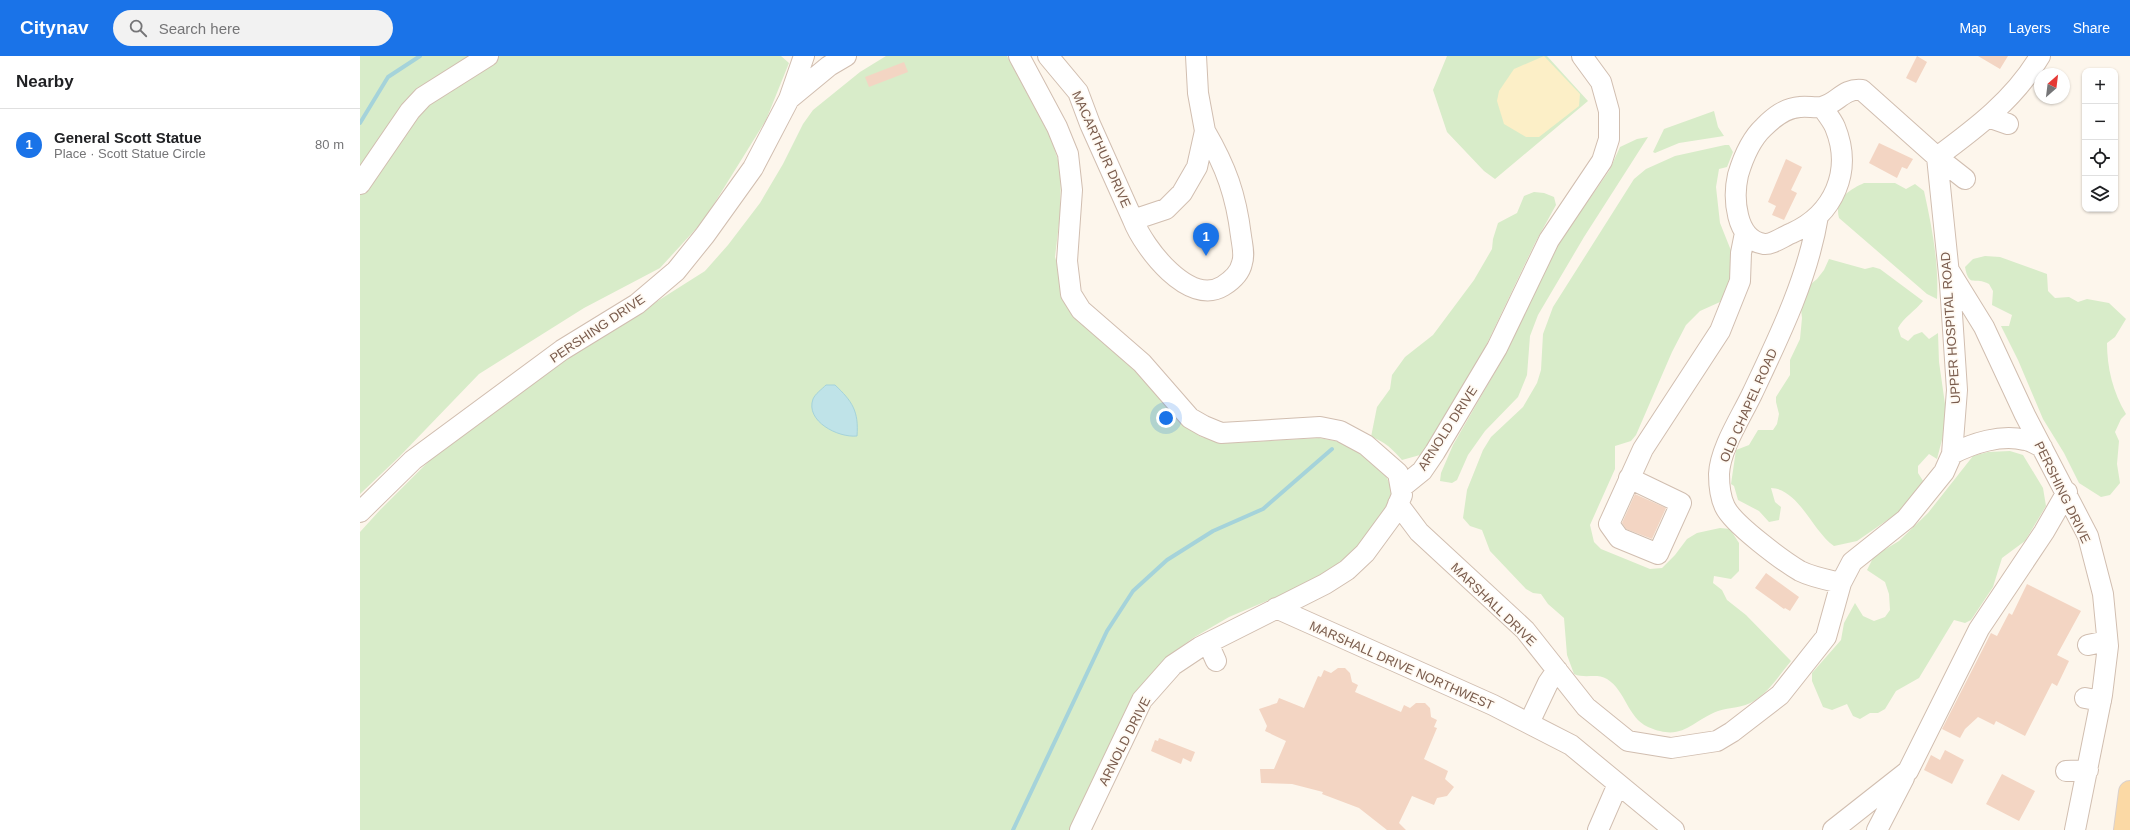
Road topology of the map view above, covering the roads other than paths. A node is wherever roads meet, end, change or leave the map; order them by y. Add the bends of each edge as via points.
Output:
1 (488, 56) edge
2 (804, 56) edge
3 (846, 56) edge
4 (1019, 56) edge
5 (1048, 56) edge
6 (1196, 56) edge
7 (1582, 56) edge
8 (2040, 56) edge
9 (789, 99) junction
10 (1822, 107) junction
11 (1988, 117) junction
12 (2008, 124) dead end
13 (1205, 131) junction
14 (1936, 157) junction
15 (1965, 179) dead end
16 (360, 184) edge
17 (1818, 216) junction
18 (1133, 220) junction
19 (1745, 233) junction
20 (1947, 266) junction
21 (2042, 447) junction
22 (1952, 454) junction
23 (1630, 478) dead end
24 (2066, 492) junction
25 (1400, 496) junction
26 (360, 512) edge
27 (1841, 583) junction
28 (1276, 608) junction
29 (2107, 641) junction
30 (1208, 643) junction
31 (2088, 645) dead end
32 (1216, 661) dead end
33 (1557, 670) junction
34 (1522, 724) junction
35 (2088, 770) junction
36 (1908, 771) junction
37 (2066, 771) dead end
38 (1618, 784) junction
39 (2129, 800) edge
40 (1080, 830) edge
41 (1598, 830) edge
42 (1674, 830) edge
43 (1833, 830) edge
44 (1877, 830) edge
45 (2075, 830) edge
46 (2120, 830) edge
47 (2126, 830) edge

1 - 16 street via 423,97 410,111
2 - 9 street, PERSHING DRIVE
3 - 9 street via 829,66
4 - 25 street, MARSHALL DRIVE via 1057,127 1068,154 1072,190 1067,261 1071,294 1081,310 1142,363 1190,418 1220,433 1320,428 1340,431 1366,445 1398,473
5 - 18 street, MACARTHUR DRIVE via 1078,92
6 - 13 street, MACARTHUR DRIVE via 1198,93
7 - 25 street, ARNOLD DRIVE via 1601,82 1610,111 1610,139 1602,161 1549,240 1497,348 1436,452
8 - 11 street via 2029,75
9 - 26 street, PERSHING DRIVE via 753,168 676,271 637,304 562,350 413,460
10 - 14 street via 1851,89 1862,90
10 - 17 street via 1835,126 1842,162 1839,181 1831,201
10 - 19 street via 1800,107 1781,112 1761,130 1750,145 1738,175 1736,193 1738,215
11 - 12 street
11 - 14 street
13 - 18 street, MACARTHUR DRIVE via 1197,167 1182,193 1166,209
13 - 18 street via 1230,179 1239,220 1242,264 1235,276 1217,290 1193,289 1148,249
14 - 15 street
14 - 20 street, UPPER HOSPITAL ROAD
17 - 19 street via 1803,228 1766,244 1750,238
17 - 27 street, OLD CHAPEL ROAD via 1806,268 1779,334 1720,462 1720,491 1725,507 1733,518 1763,544 1801,571
19 - 23 street via 1740,281 1720,331 1643,449
20 - 21 street, PERSHING DRIVE via 1984,328
20 - 22 street, UPPER HOSPITAL ROAD via 1957,390
21 - 22 street via 2024,440 2002,439 1972,444
21 - 24 street, PERSHING DRIVE
22 - 27 street, UPPER HOSPITAL ROAD via 1944,472 1906,519 1852,562
24 - 29 street, PERSHING DRIVE via 2088,536 2103,594
24 - 36 street via 2044,532 1979,629
25 - 28 street, ARNOLD DRIVE via 1395,512 1364,553 1347,570
25 - 33 street, MARSHALL DRIVE via 1418,532 1525,630
27 - 33 street, UPPER HOSPITAL ROAD via 1826,637 1780,695 1717,741 1671,748 1628,741 1586,708
28 - 30 street, ARNOLD DRIVE
28 - 34 street, MARSHALL DRIVE NORTHWEST
29 - 31 street
29 - 35 street, PERSHING DRIVE via 2093,699
30 - 32 street
30 - 40 street, ARNOLD DRIVE via 1173,665 1142,700
33 - 34 street
34 - 38 street via 1552,740 1571,745
35 - 37 street
35 - 45 street, PERSHING DRIVE
36 - 43 street
36 - 44 street
38 - 41 street
38 - 42 street
39 - 46 main road
39 - 47 main road

